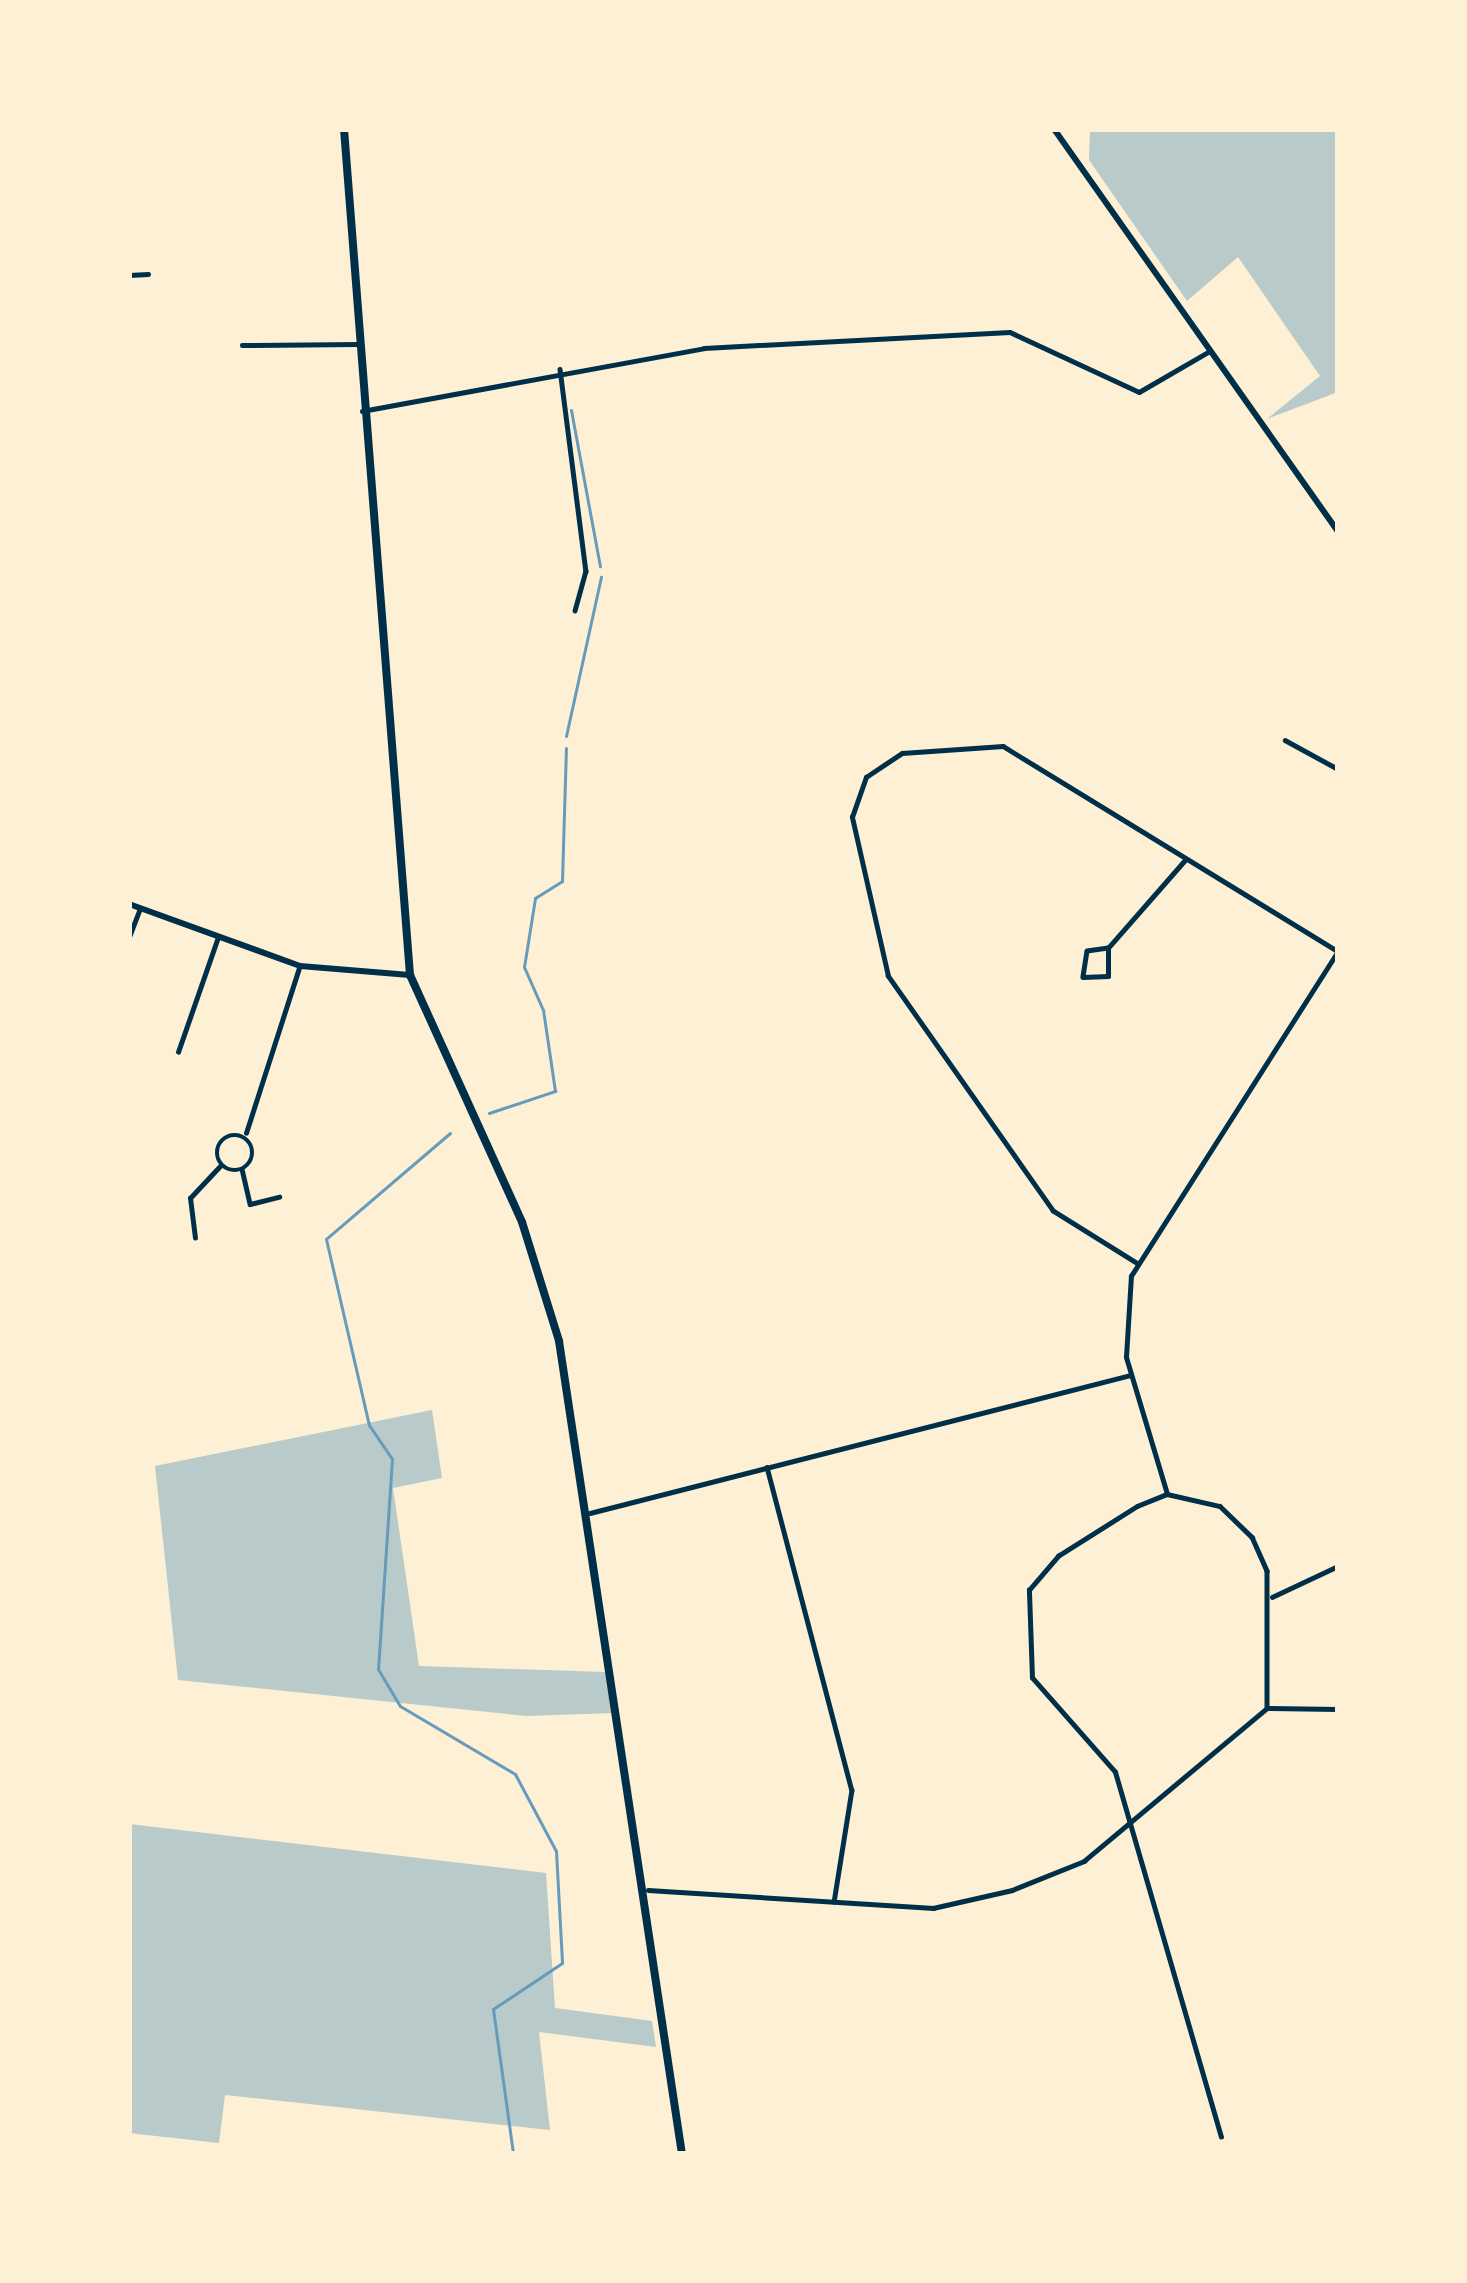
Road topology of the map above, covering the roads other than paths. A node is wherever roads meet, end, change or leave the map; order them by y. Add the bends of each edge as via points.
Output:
1 (344, 129) edge
2 (1054, 129) edge
3 (148, 274) dead end
4 (129, 275) edge
5 (359, 344) junction
6 (242, 346) dead end
7 (1208, 352) junction
8 (560, 369) junction
9 (362, 411) junction
10 (1338, 531) edge
11 (575, 611) dead end
12 (1285, 740) dead end
13 (1338, 769) edge
14 (1187, 858) junction
15 (129, 904) edge
16 (140, 908) junction
17 (218, 937) junction
18 (129, 938) edge
19 (1108, 948) junction
20 (1338, 951) edge
21 (300, 966) junction
22 (410, 975) junction
23 (178, 1052) dead end
24 (246, 1133) junction
25 (220, 1166) junction
26 (242, 1169) junction
27 (280, 1197) dead end
28 (195, 1238) dead end
29 (1138, 1264) junction
30 (1132, 1375) junction
31 (767, 1467) junction
32 (1167, 1494) junction
33 (590, 1513) junction
34 (1338, 1566) edge
35 (1272, 1597) junction
36 (1267, 1708) junction
37 (1338, 1709) edge
38 (1126, 1826) junction
39 (648, 1890) junction
40 (834, 1902) junction
41 (1221, 2137) dead end
42 (682, 2154) edge

1 - 5 main road
2 - 7 street
3 - 4 street
5 - 6 street
5 - 9 main road
7 - 8 street via 1158,386 1129,391 1010,332 704,348
7 - 10 street
8 - 9 street
8 - 11 street via 586,571
9 - 22 main road
12 - 13 street
14 - 19 street
14 - 20 street
14 - 29 street via 1003,746 902,754 855,796 888,976 1053,1211
15 - 16 street
16 - 17 street
16 - 18 street
17 - 21 street
17 - 23 street
19 - 19 street via 1087,951 1083,976 1108,976
20 - 29 street
21 - 22 street
21 - 24 street
22 - 33 main road via 544,1280
24 - 25 street via 223,1141
24 - 26 street
25 - 26 street
25 - 28 street via 190,1198
26 - 27 street via 250,1204
29 - 30 street via 1121,1324
30 - 31 street
30 - 32 street
31 - 33 street
31 - 40 street via 852,1790
32 - 35 street via 1237,1520
32 - 38 street via 1058,1556 1026,1601 1036,1688 1109,1762
33 - 39 main road
34 - 35 street
35 - 36 street
36 - 37 street
36 - 38 street
38 - 40 street via 1084,1861 1012,1890 933,1907
38 - 41 street via 1212,2078
39 - 40 street
39 - 42 main road

